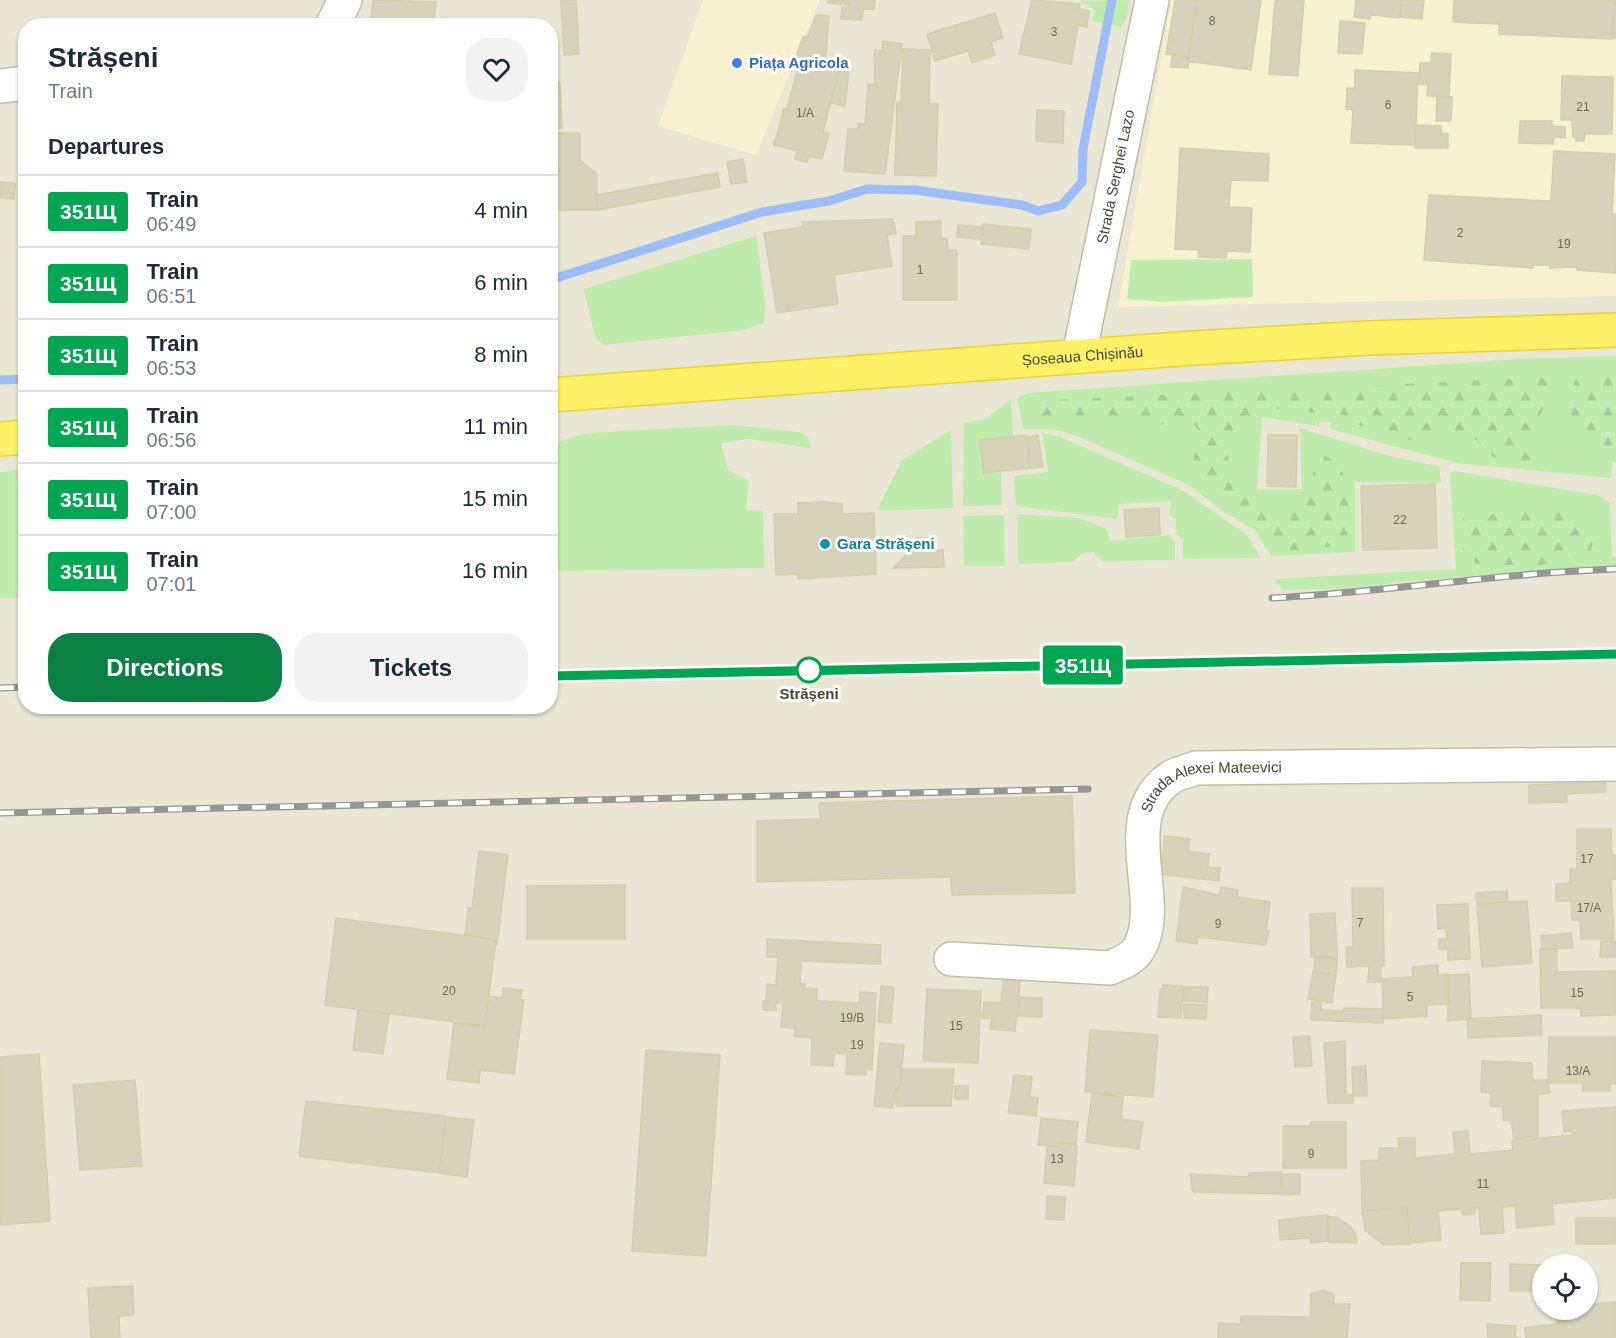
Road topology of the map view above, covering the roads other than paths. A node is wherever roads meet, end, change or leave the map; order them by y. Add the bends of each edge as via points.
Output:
1 (345, 0) edge
2 (1152, 0) edge
3 (336, 18) edge
4 (18, 84) edge
5 (0, 86) edge
6 (1616, 330) edge
7 (1079, 355) junction
8 (558, 394) edge
9 (18, 438) edge
10 (0, 439) edge
11 (1616, 764) edge
12 (951, 959) dead end

1 - 3 street
2 - 7 street, Strada Serghei Lazo
4 - 5 street
6 - 7 highway, Șoseaua Chișinău via 1367,338
7 - 8 highway, Șoseaua Chișinău
9 - 10 highway
11 - 12 street, Strada Alexei Mateevici via 1196,768 1171,777 1156,790 1145,810 1146,927 1139,948 1128,960 1110,968

